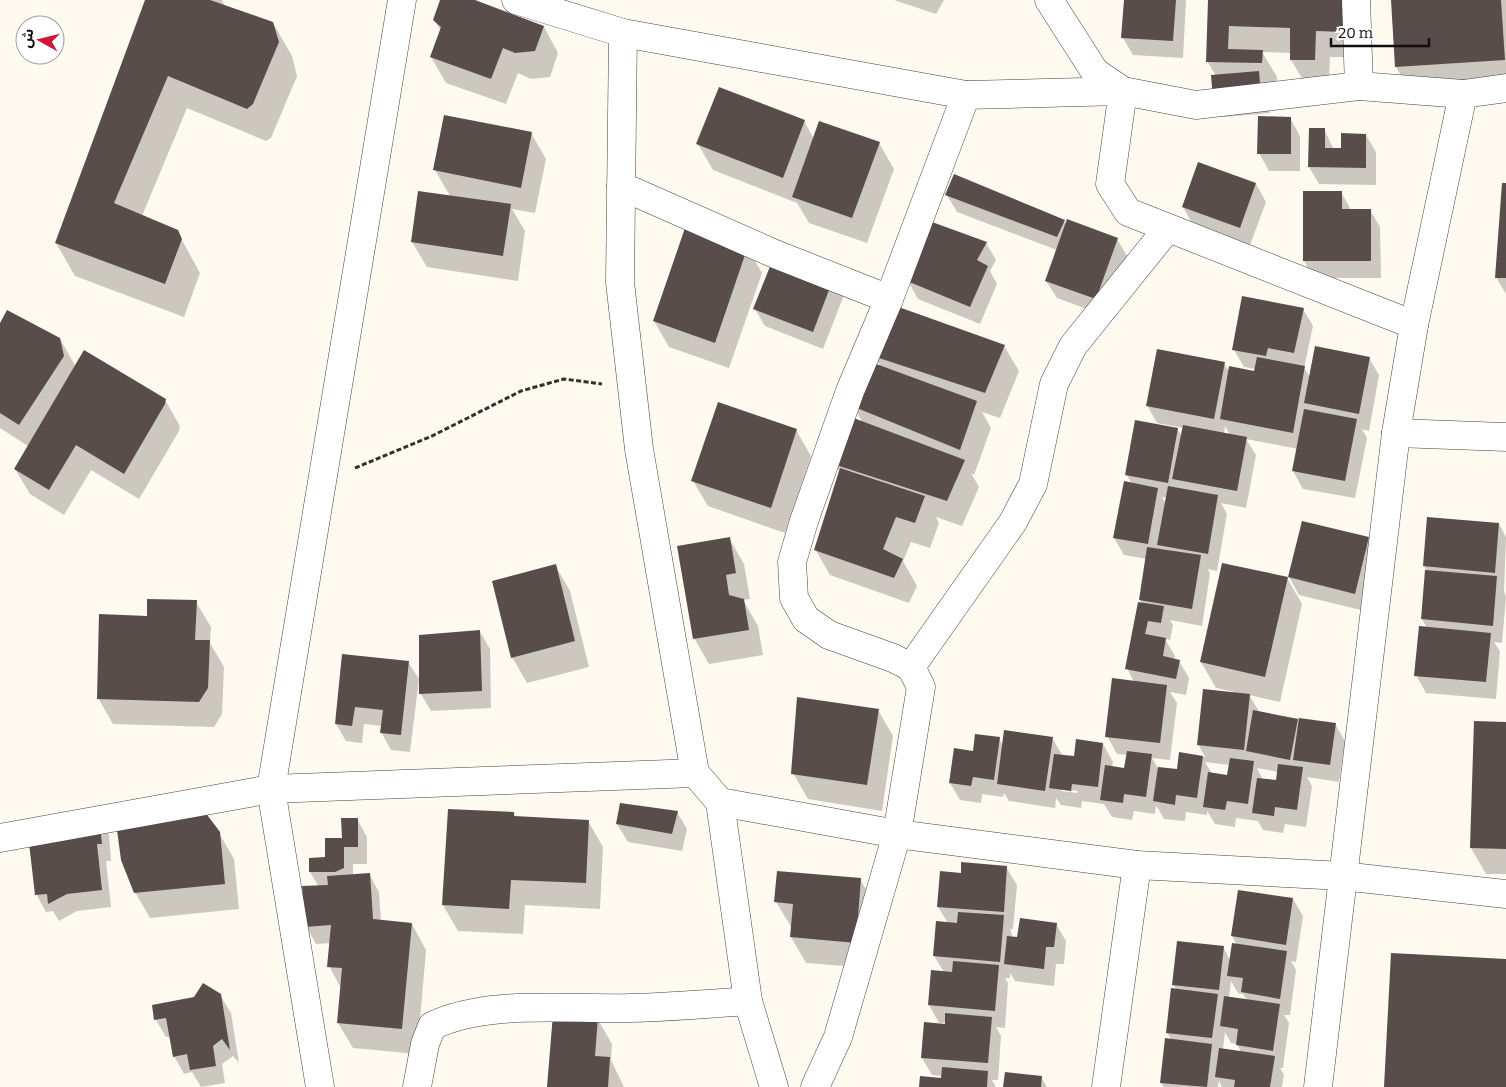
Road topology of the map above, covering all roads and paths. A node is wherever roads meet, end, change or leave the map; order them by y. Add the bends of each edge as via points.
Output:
1 (402, 0) edge
2 (516, 0) edge
3 (1049, 0) edge
4 (1356, 0) edge
5 (623, 33) junction
6 (1359, 86) junction
7 (1506, 88) edge
8 (1123, 92) junction
9 (1463, 94) junction
10 (966, 95) junction
11 (621, 186) junction
12 (1168, 228) junction
13 (889, 299) junction
14 (1414, 326) junction
15 (632, 388) junction
16 (1396, 433) junction
17 (1506, 436) edge
18 (322, 482) junction
19 (911, 667) junction
20 (695, 773) junction
21 (271, 789) junction
22 (720, 802) junction
23 (897, 834) junction
24 (0, 838) edge
25 (1137, 865) junction
26 (1342, 876) junction
27 (1506, 894) edge
28 (748, 1001) junction
29 (320, 1087) edge
30 (417, 1087) edge
31 (774, 1087) edge
32 (815, 1087) edge
33 (1106, 1087) edge
34 (1318, 1087) edge

1 - 18 street
2 - 5 street
3 - 8 street via 1095,72
4 - 6 street
5 - 10 street
5 - 11 street
6 - 8 street via 1196,106
6 - 9 street
7 - 9 street
8 - 10 street
8 - 12 street via 1110,184 1128,212
9 - 14 street
10 - 13 street
11 - 13 street via 775,254
11 - 15 street via 620,282
12 - 14 street
12 - 19 street via 1073,346 1054,384 1033,484 1013,522
13 - 19 street via 850,391 804,521 792,562 794,598 806,619 830,635
14 - 16 street
15 - 18 path via 564,379 520,391 432,436
15 - 20 street via 639,449
16 - 17 street
16 - 26 street
18 - 21 street
19 - 23 street via 921,687
20 - 21 street
20 - 22 street
21 - 24 street
21 - 29 street
22 - 23 street
22 - 28 street
23 - 25 street
23 - 32 street via 838,1036
25 - 26 street
25 - 33 street
26 - 27 street
26 - 34 street
28 - 30 street via 630,1008 518,1008 450,1017 432,1026
28 - 31 street

